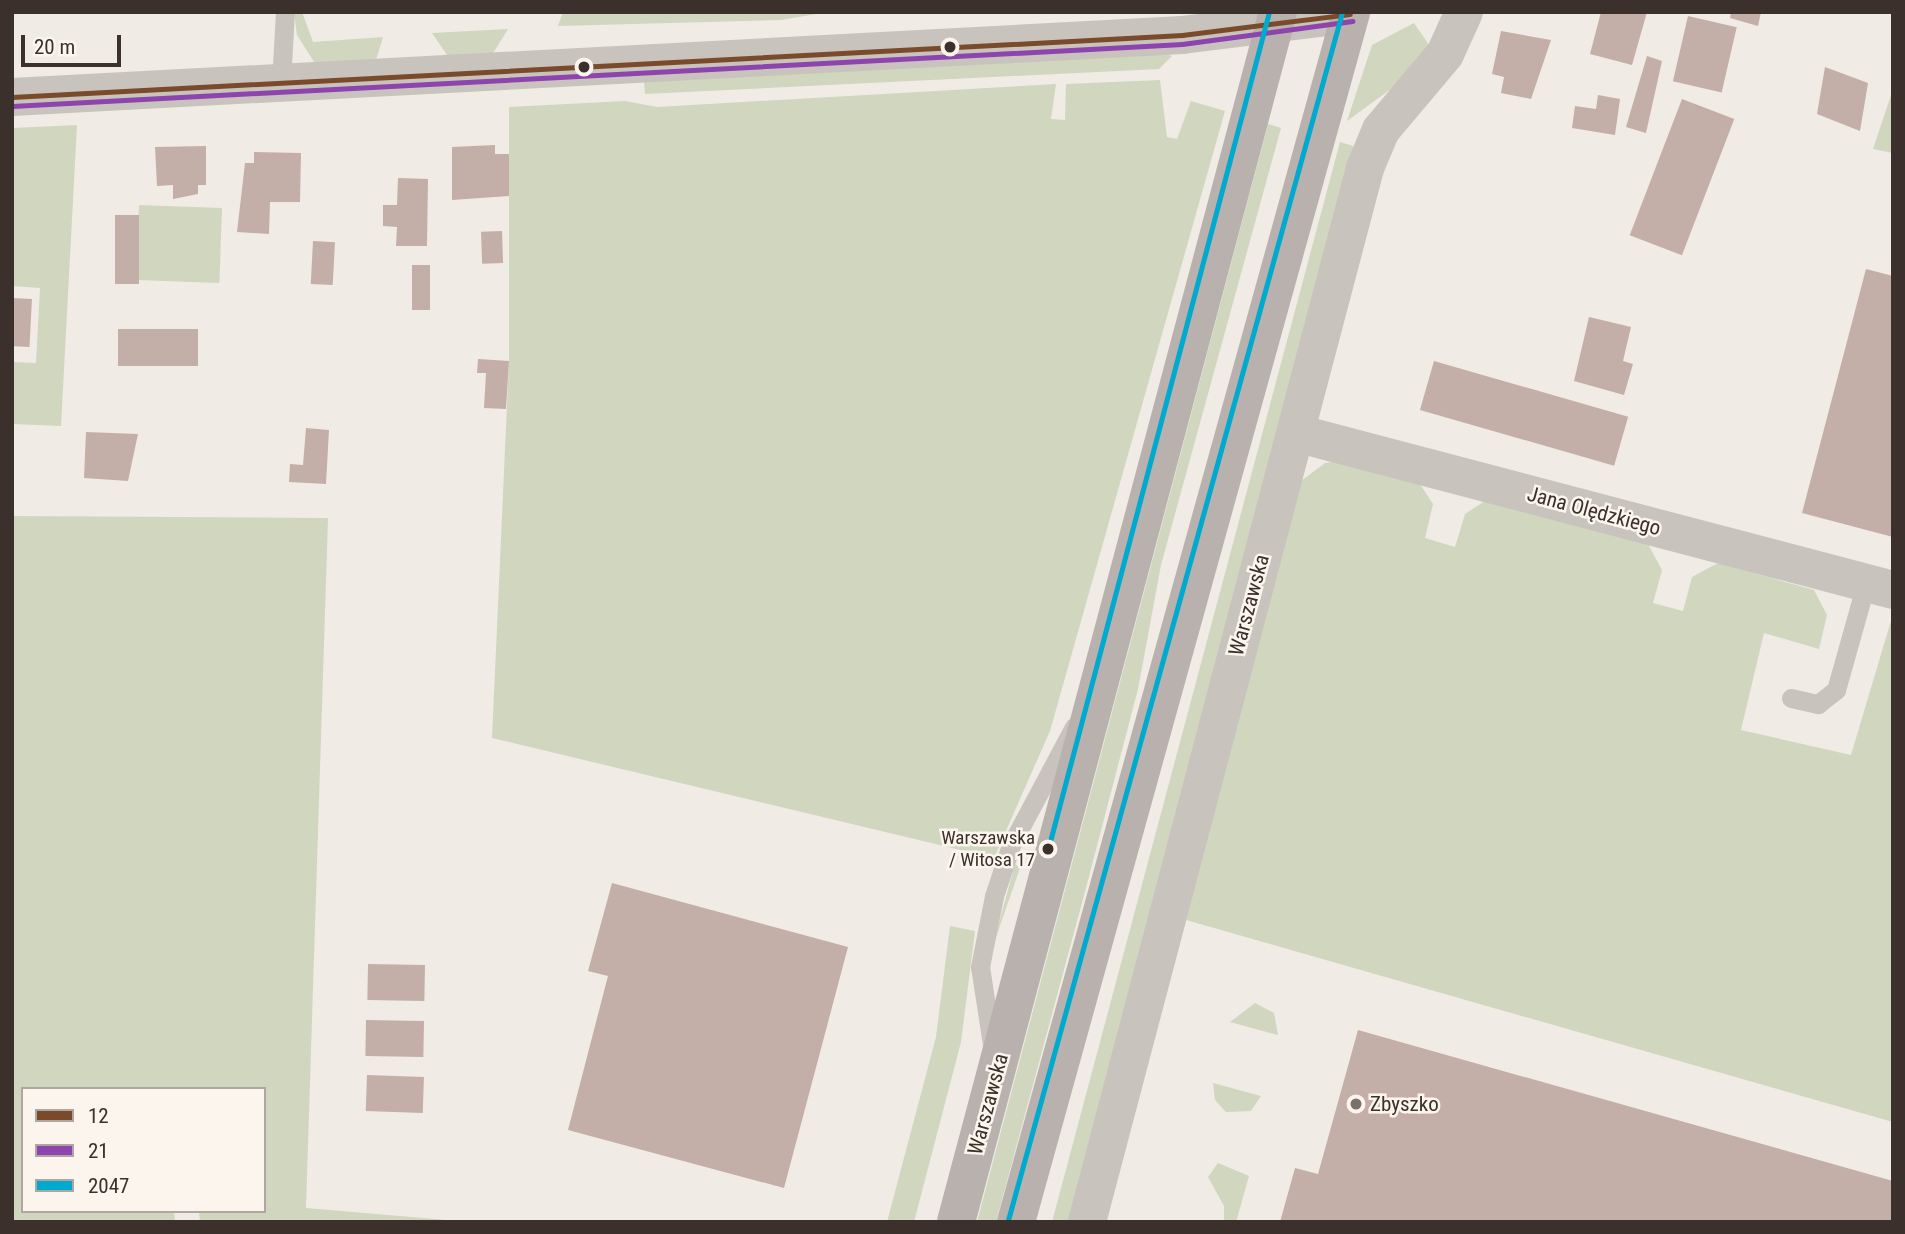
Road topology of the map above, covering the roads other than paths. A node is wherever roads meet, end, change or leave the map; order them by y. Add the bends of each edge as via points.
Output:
1 (285, 12) edge
2 (1464, 12) edge
3 (1354, 13) edge
4 (1276, 19) edge
5 (281, 83) junction
6 (12, 97) edge
7 (1296, 433) junction
8 (1879, 586) edge
9 (1791, 698) dead end
10 (955, 1214) edge
11 (1016, 1222) edge
12 (1087, 1222) edge

1 - 5 lane
2 - 7 street, Warszawska via 1445,54 1375,141
3 - 4 street
3 - 11 main road
4 - 5 street
4 - 10 main road, Warszawska
5 - 6 street
7 - 8 street, Jana Olędzkiego
7 - 12 street, Warszawska
8 - 9 lane via 1836,690 1818,704

